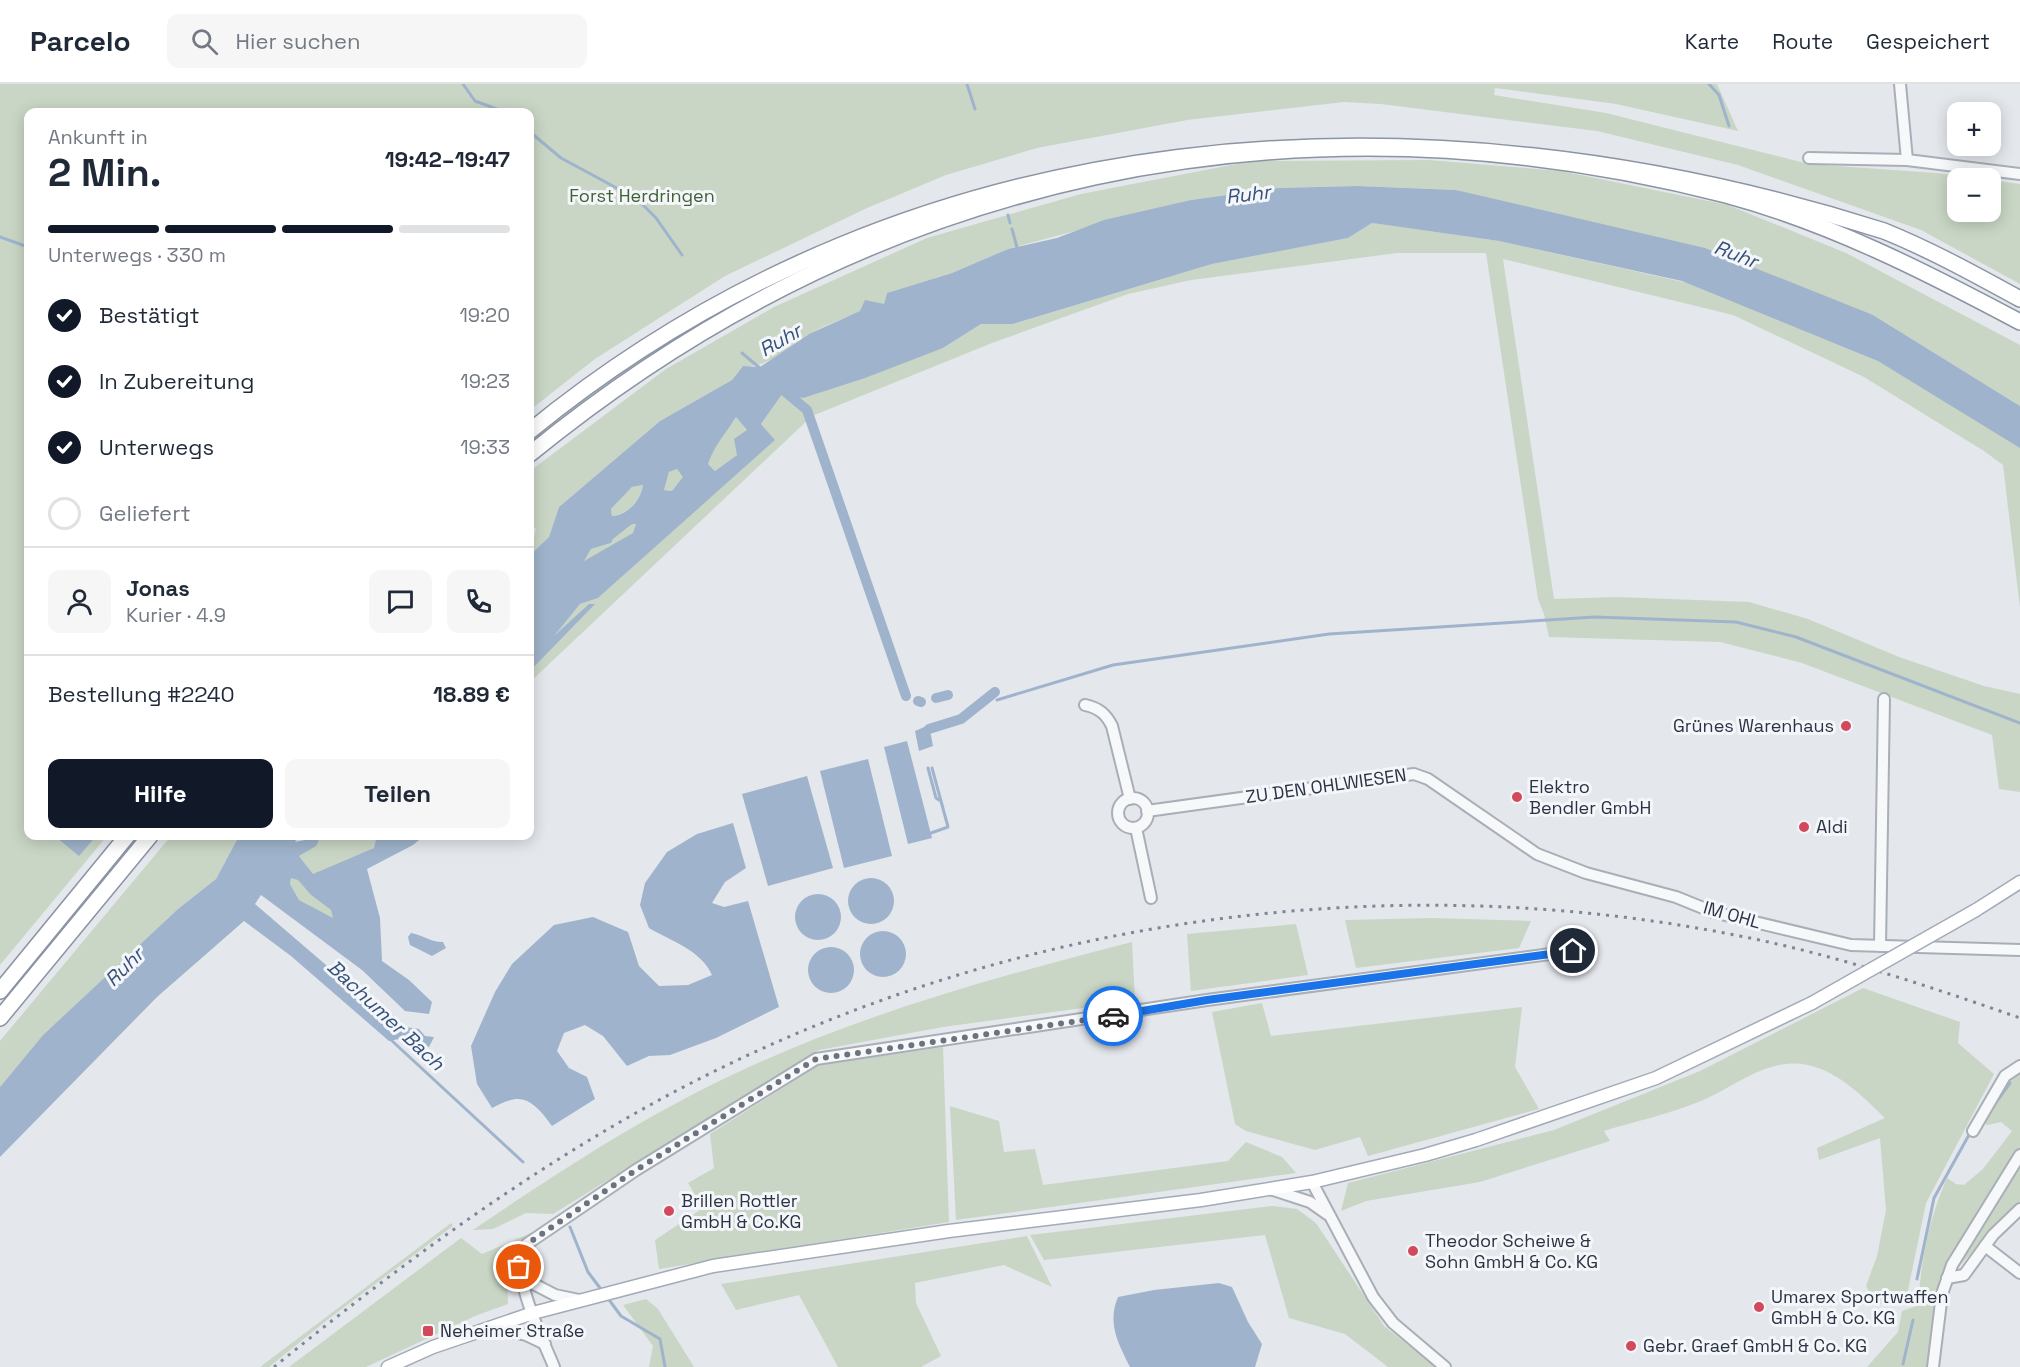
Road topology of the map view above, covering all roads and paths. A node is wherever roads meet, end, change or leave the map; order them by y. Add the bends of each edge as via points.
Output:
1 (1900, 84) edge
2 (1809, 158) dead end
3 (1907, 160) junction
4 (1672, 163) dead end
5 (1046, 166) dead end
6 (2020, 174) edge
7 (2020, 299) edge
8 (2020, 322) edge
9 (534, 428) edge
10 (534, 451) edge
11 (1884, 699) dead end
12 (1085, 705) dead end
13 (1130, 799) junction
14 (1147, 811) junction
15 (1136, 828) junction
16 (124, 840) edge
17 (147, 840) edge
18 (1586, 873) joint
19 (2020, 882) edge
20 (1151, 898) dead end
21 (1880, 946) junction
22 (2020, 950) edge
23 (1573, 951) dead end
24 (0, 991) edge
25 (0, 1018) edge
26 (2020, 1066) edge
27 (1973, 1131) dead end
28 (2020, 1155) edge
29 (1312, 1182) junction
30 (1270, 1189) junction
31 (2020, 1209) edge
32 (1328, 1214) junction
33 (1984, 1246) junction
34 (2020, 1273) edge
35 (522, 1278) junction
36 (1947, 1278) junction
37 (579, 1300) junction
38 (533, 1313) junction
39 (492, 1327) junction
40 (545, 1344) junction
41 (388, 1367) edge
42 (554, 1367) edge
43 (1445, 1367) edge
44 (1933, 1367) edge

1 - 3 street
2 - 3 street
3 - 6 street
4 - 7 highway via 1730,177 1884,231
5 - 9 highway via 958,192 890,218 735,290 627,358
8 - 10 highway via 1932,275 1786,214 1729,195 1622,169 1525,153 1441,145 1344,143 1278,147 1154,161 1064,180 897,234 789,283 704,330 637,373
11 - 21 street
12 - 13 street via 1106,715 1112,726
13 - 14 street via 1139,800
13 - 15 street via 1122,803 1118,817 1123,825
14 - 15 street via 1144,823
14 - 18 street, ZU DEN OHLWIESEN via 1414,774 1428,779 1537,854
15 - 20 street
16 - 24 highway
17 - 25 highway
18 - 21 street, IM OHL via 1676,897 1723,915 1851,945
19 - 29 main road, bridge via 1812,1003 1656,1078 1476,1140
21 - 22 street, IM OHL
23 - 35 street via 1207,1000 816,1059 550,1228 523,1250 519,1267
26 - 27 street via 2005,1076
28 - 36 street via 1973,1228
29 - 30 main road
29 - 32 street
30 - 32 street via 1310,1202
30 - 37 main road via 831,1247 713,1266
31 - 33 street
32 - 43 street via 1372,1297 1393,1323
33 - 34 street
33 - 36 street via 1964,1275
35 - 37 street via 555,1295
35 - 38 street
36 - 44 street
37 - 38 main road
38 - 39 main road
38 - 40 street
39 - 40 street
39 - 41 main road
40 - 42 street

